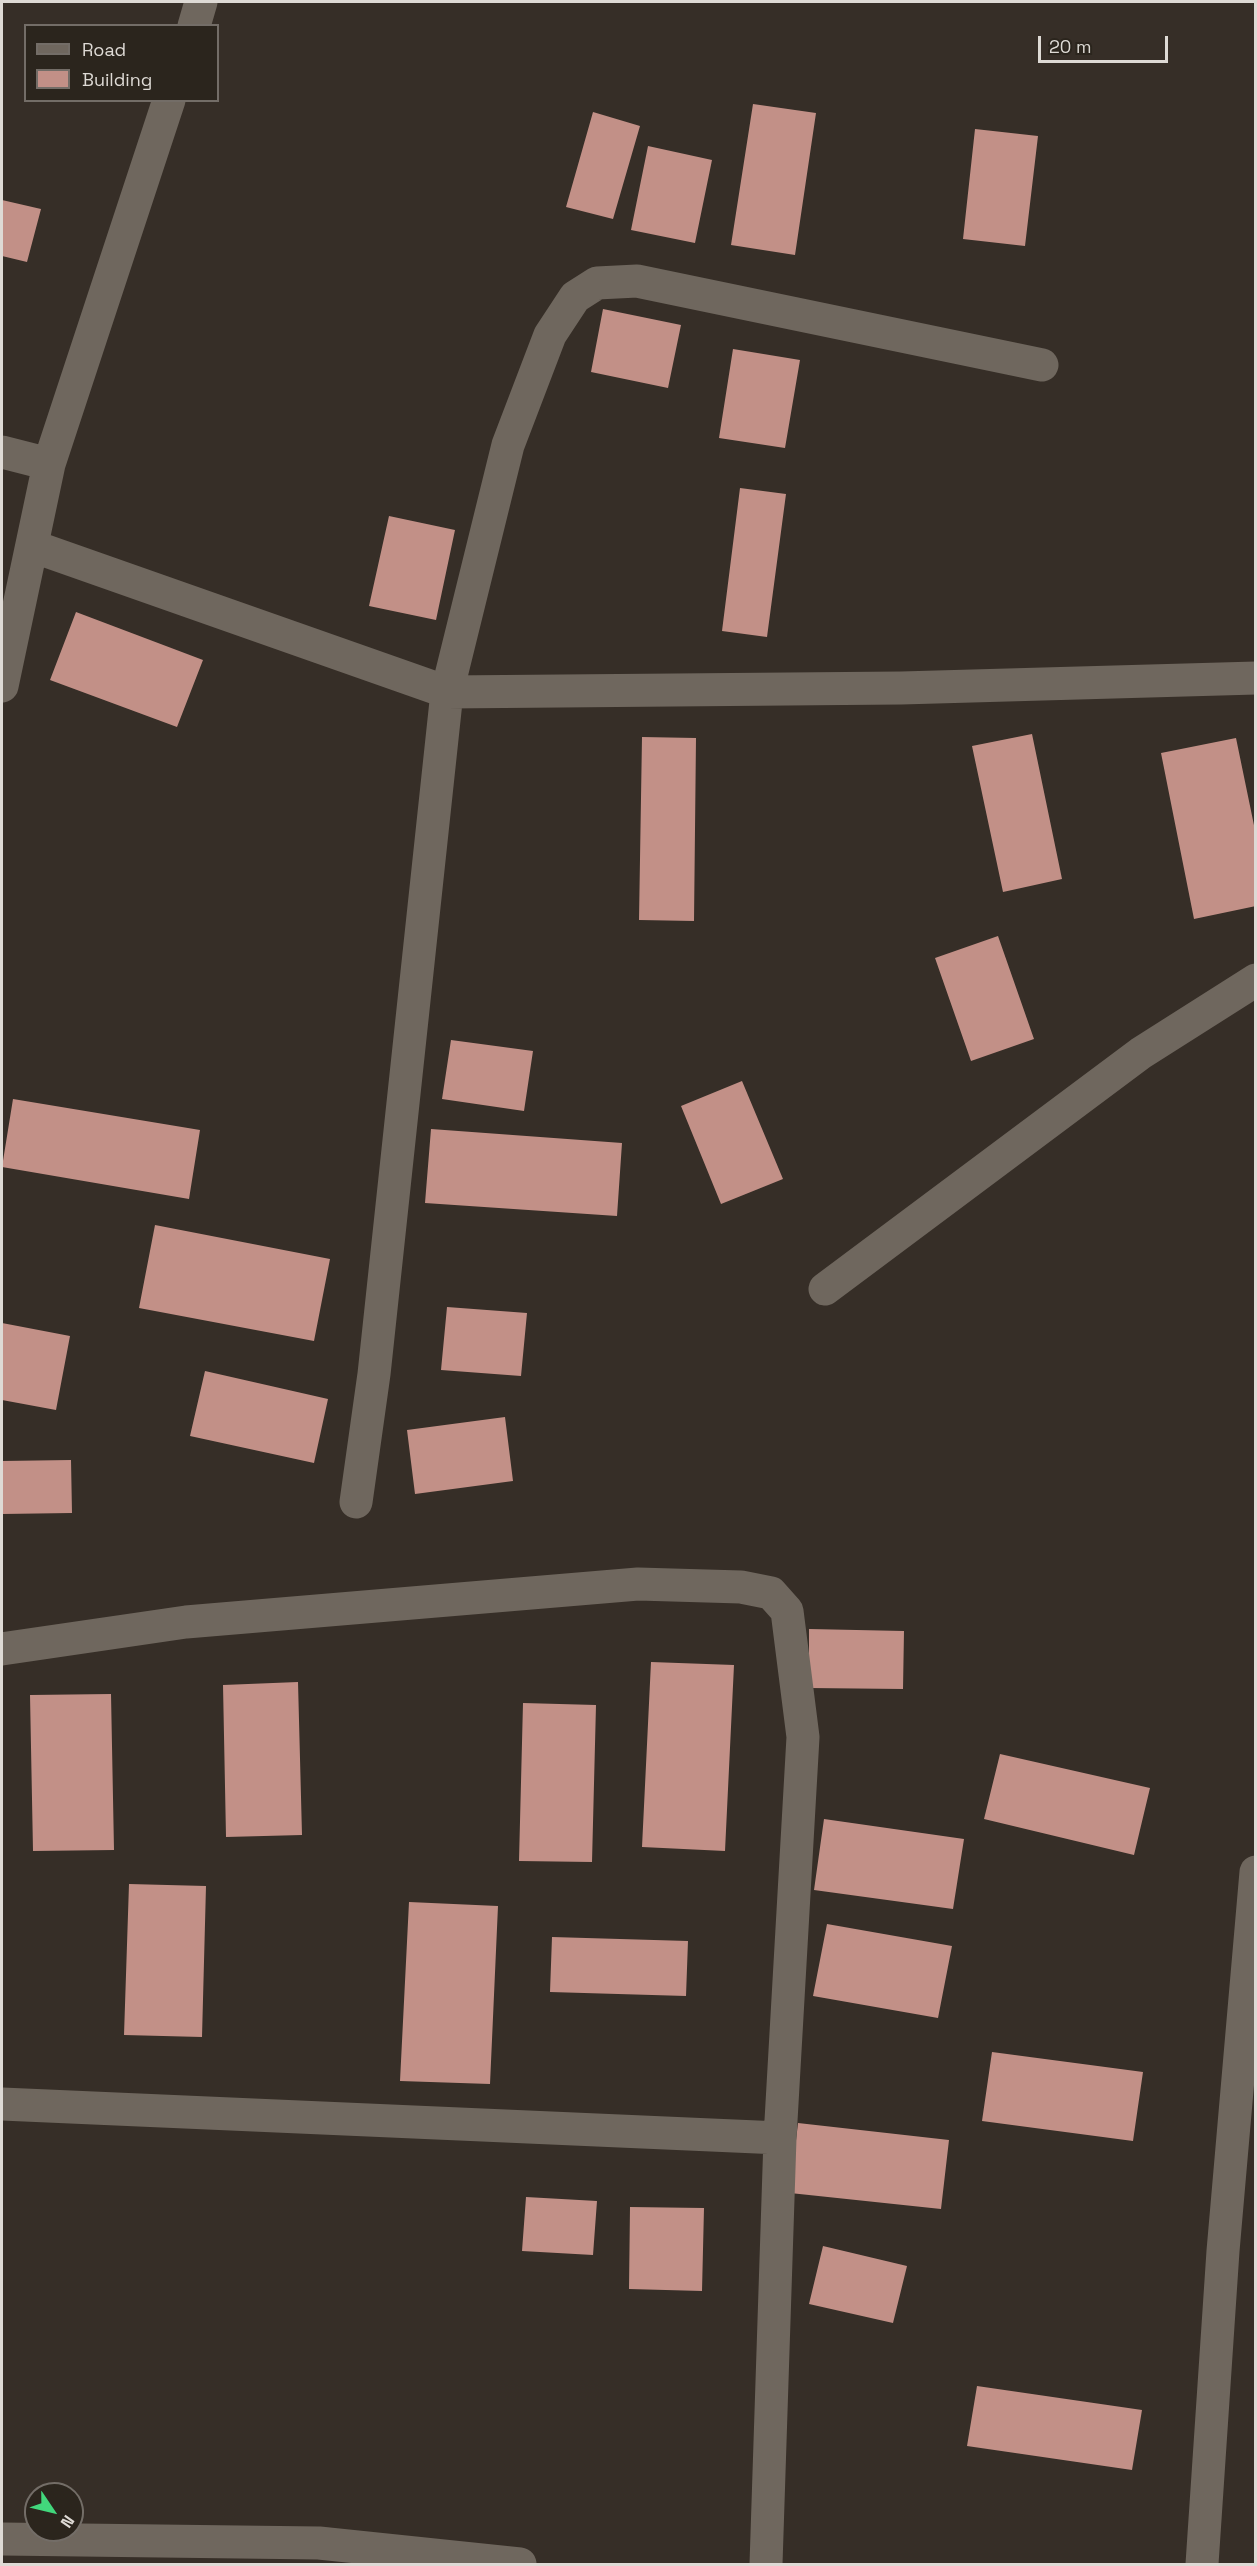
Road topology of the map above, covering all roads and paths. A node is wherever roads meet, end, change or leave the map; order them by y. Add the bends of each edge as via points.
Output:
1 (201, 2) edge
2 (195, 24) edge
3 (168, 102) edge
4 (1042, 365) dead end
5 (2, 452) edge
6 (49, 464) junction
7 (32, 546) junction
8 (1256, 678) edge
9 (2, 686) edge
10 (447, 692) junction
11 (1256, 980) edge
12 (825, 1289) dead end
13 (356, 1502) dead end
14 (2, 1649) edge
15 (1256, 1872) edge
16 (2, 2104) edge
17 (780, 2138) junction
18 (2, 2539) edge
19 (318, 2554) edge
20 (520, 2565) edge
21 (766, 2565) edge
22 (1202, 2565) edge

1 - 2 street
3 - 6 street
4 - 10 street via 637,281 597,283 575,297 550,335 507,445
5 - 6 street
6 - 7 street
7 - 9 street
7 - 10 street
8 - 10 street via 901,688
10 - 13 street via 375,1362
11 - 12 street via 1141,1053
14 - 17 street via 186,1622 638,1584 741,1587 771,1593 787,1611 803,1737
15 - 22 street via 1223,2251
16 - 17 street
17 - 21 street
18 - 19 street
19 - 20 street

